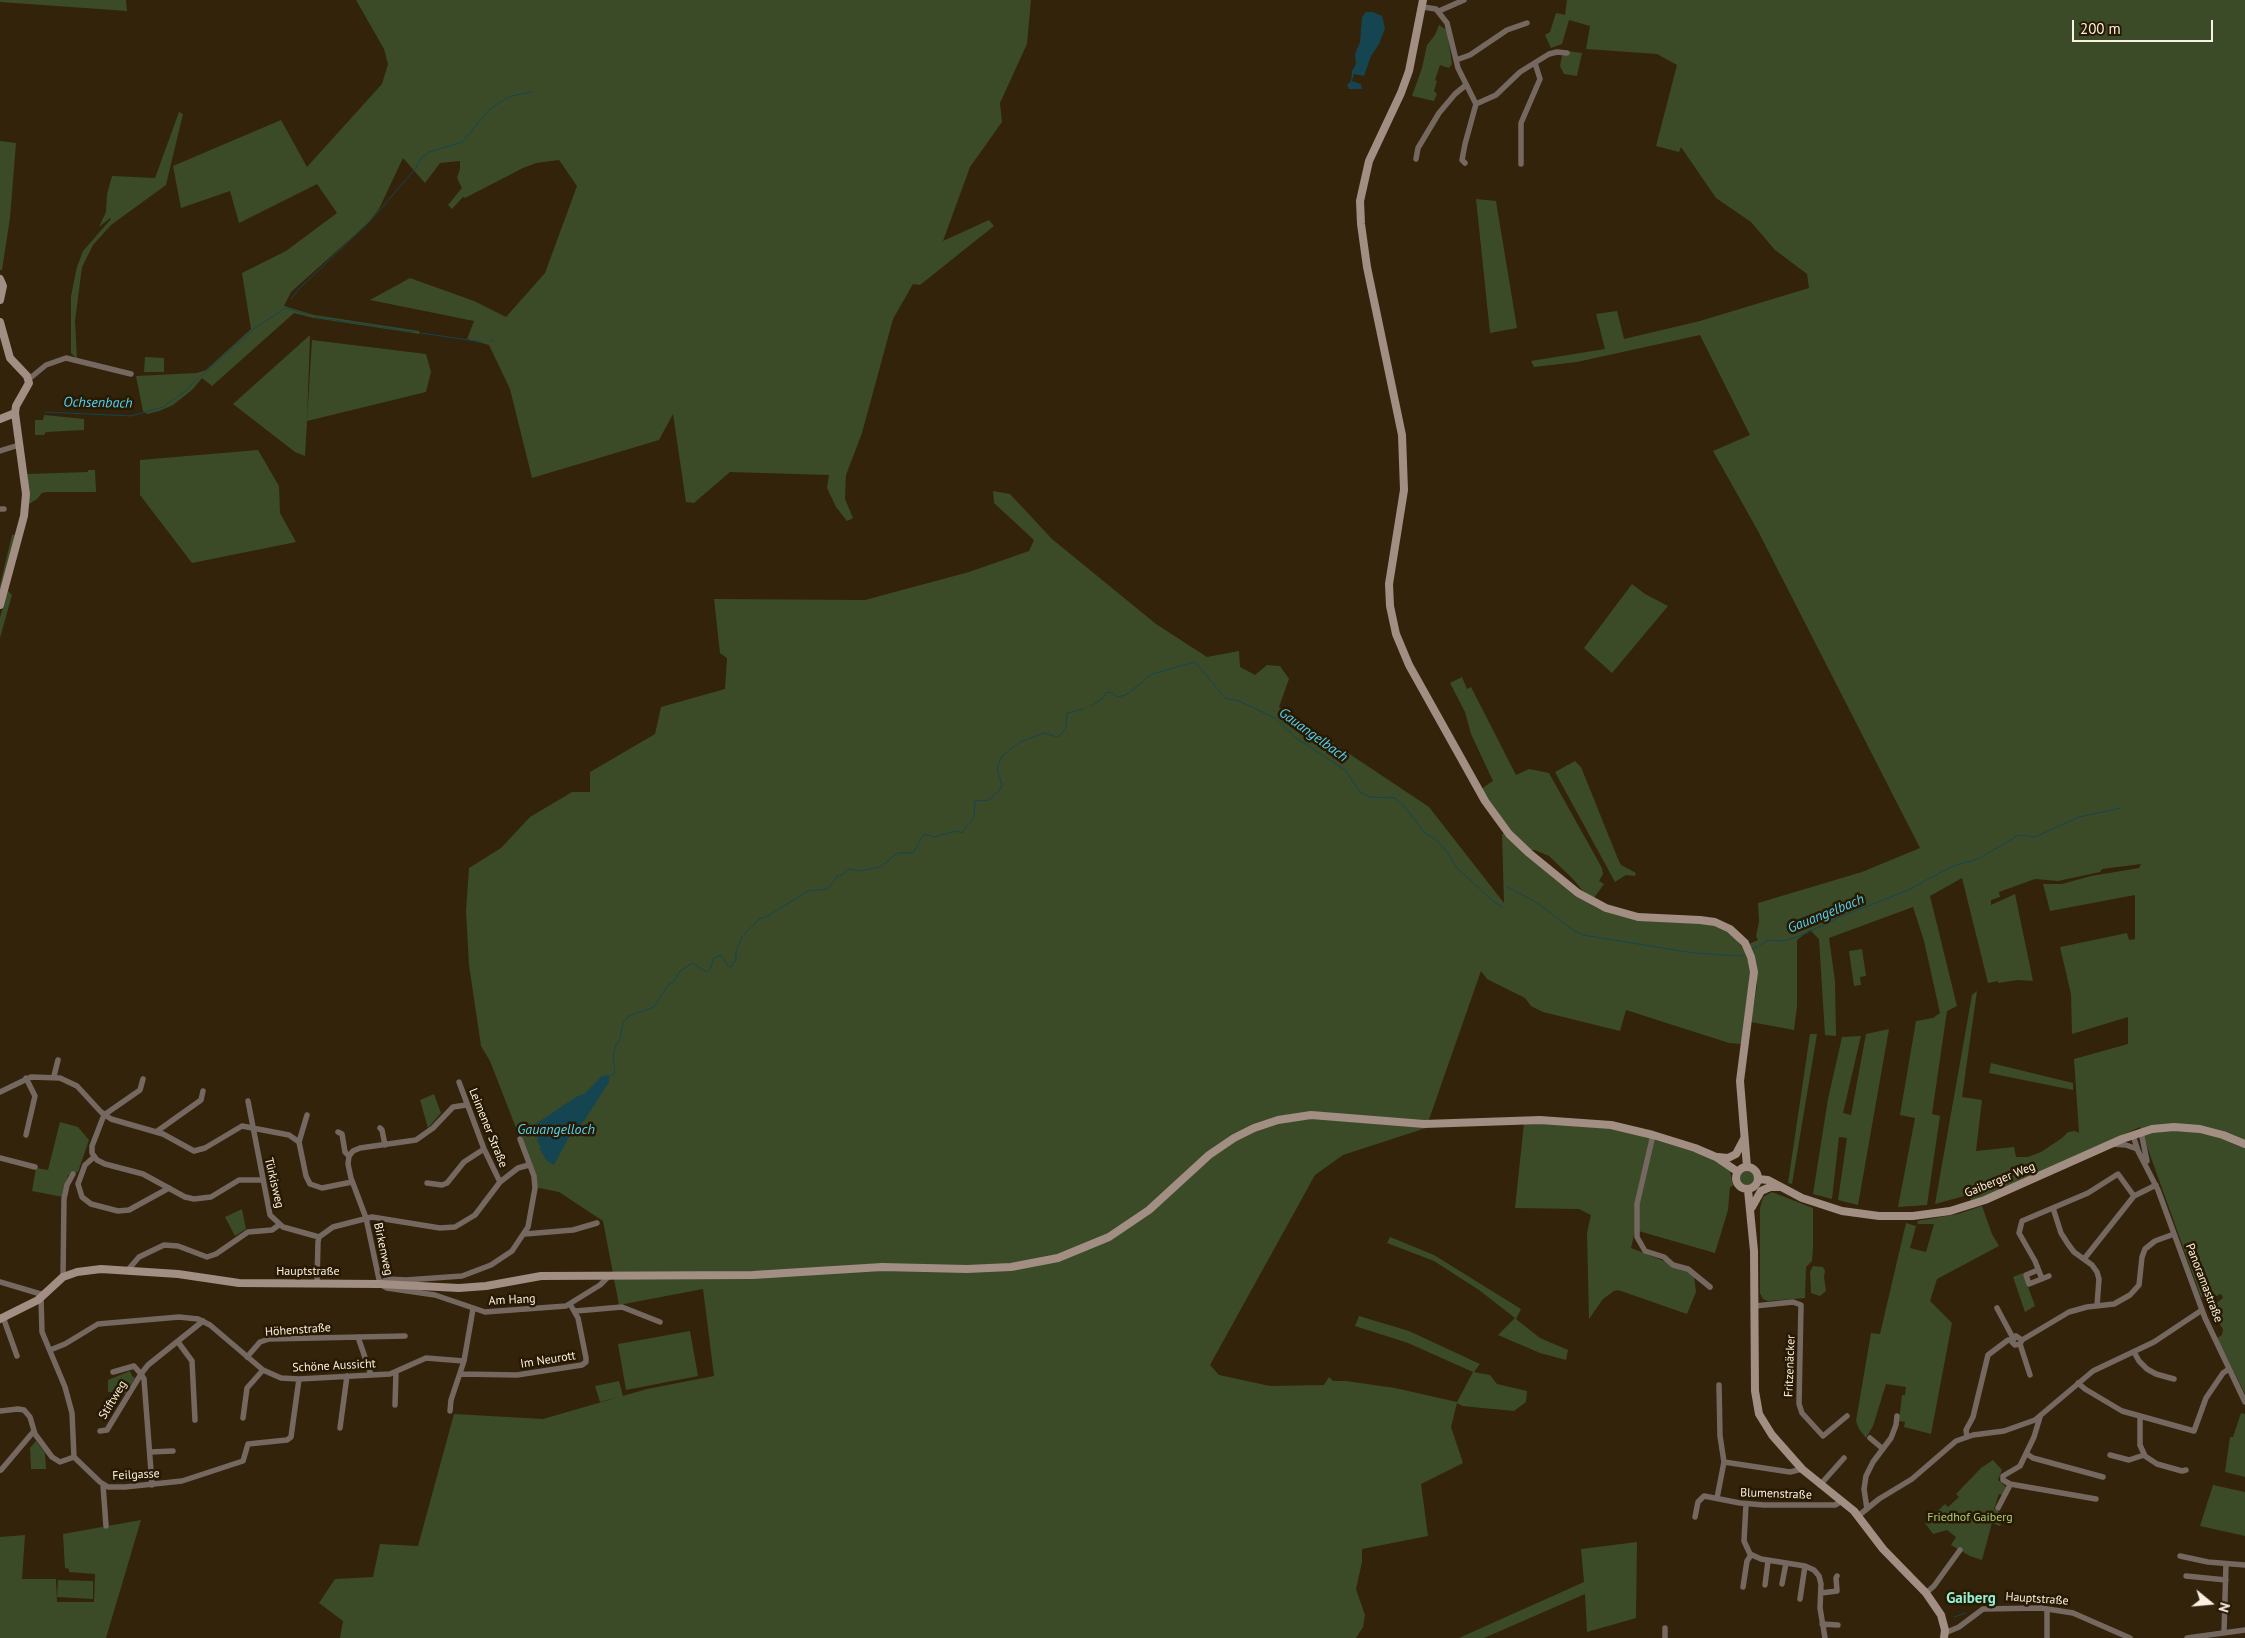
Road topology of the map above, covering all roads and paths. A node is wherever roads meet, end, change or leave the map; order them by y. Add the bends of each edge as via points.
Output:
1 (1461, 1) edge
2 (1423, 4) edge
3 (1439, 11) junction
4 (1527, 23) dead end
5 (1567, 53) dead end
6 (1456, 60) junction
7 (1535, 63) junction
8 (1466, 84) junction
9 (1476, 104) junction
10 (1416, 159) dead end
11 (1465, 163) dead end
12 (1521, 164) dead end
13 (0, 278) edge
14 (0, 300) edge
15 (0, 322) edge
16 (131, 374) dead end
17 (29, 381) junction
18 (15, 413) junction
19 (0, 419) edge
20 (19, 445) junction
21 (0, 451) edge
22 (0, 605) edge
23 (58, 1060) dead end
24 (54, 1076) junction
25 (26, 1078) junction
26 (143, 1079) dead end
27 (459, 1082) dead end
28 (0, 1092) edge
29 (203, 1092) dead end
30 (248, 1102) dead end
31 (466, 1105) junction
32 (104, 1115) junction
33 (307, 1115) dead end
34 (252, 1128) junction
35 (380, 1128) dead end
36 (156, 1132) junction
37 (338, 1132) dead end
38 (2141, 1132) junction
39 (26, 1134) dead end
40 (1652, 1135) junction
41 (2133, 1135) junction
42 (1745, 1137) junction
43 (520, 1139) dead end
44 (299, 1142) junction
45 (2111, 1144) junction
46 (2245, 1144) edge
47 (385, 1145) junction
48 (484, 1149) junction
49 (2138, 1151) junction
50 (350, 1156) junction
51 (94, 1157) junction
52 (1716, 1157) junction
53 (0, 1158) edge
54 (529, 1165) junction
55 (35, 1167) dead end
56 (1747, 1167) junction
57 (2149, 1168) junction
58 (1738, 1172) junction
59 (73, 1174) dead end
60 (1758, 1179) junction
61 (262, 1180) junction
62 (352, 1182) junction
63 (500, 1182) junction
64 (427, 1183) dead end
65 (2156, 1185) junction
66 (1778, 1187) junction
67 (169, 1188) junction
68 (1748, 1190) junction
69 (2134, 1196) junction
70 (2053, 1208) junction
71 (1751, 1211) junction
72 (366, 1218) junction
73 (597, 1224) dead end
74 (279, 1225) junction
75 (525, 1234) junction
76 (2174, 1234) junction
77 (319, 1237) junction
78 (2084, 1259) junction
79 (2038, 1270) junction
80 (127, 1271) junction
81 (610, 1275) junction
82 (2049, 1276) dead end
83 (63, 1277) junction
84 (2042, 1279) junction
85 (0, 1282) edge
86 (318, 1283) junction
87 (380, 1284) junction
88 (1710, 1287) dead end
89 (43, 1296) junction
90 (570, 1304) junction
91 (1755, 1306) junction
92 (2098, 1306) junction
93 (1997, 1308) dead end
94 (473, 1309) junction
95 (2202, 1310) junction
96 (576, 1311) junction
97 (2, 1318) edge
98 (203, 1321) junction
99 (660, 1322) dead end
100 (404, 1336) dead end
101 (358, 1337) junction
102 (2013, 1339) junction
103 (178, 1342) junction
104 (2021, 1342) junction
105 (50, 1350) junction
106 (2134, 1352) junction
107 (17, 1356) dead end
108 (247, 1357) junction
109 (464, 1361) junction
110 (2229, 1369) junction
111 (263, 1370) junction
112 (113, 1372) dead end
113 (396, 1372) junction
114 (141, 1374) junction
115 (371, 1374) junction
116 (460, 1374) junction
117 (2030, 1375) dead end
118 (347, 1376) junction
119 (299, 1379) junction
120 (2174, 1379) dead end
121 (2078, 1383) junction
122 (1719, 1385) dead end
123 (2245, 1402) edge
124 (395, 1405) dead end
125 (0, 1411) edge
126 (450, 1411) dead end
127 (1847, 1416) dead end
128 (1897, 1416) dead end
129 (2040, 1417) junction
130 (2140, 1417) junction
131 (243, 1418) dead end
132 (195, 1420) dead end
133 (340, 1428) dead end
134 (34, 1431) junction
135 (100, 1431) dead end
136 (1967, 1437) junction
137 (1870, 1438) dead end
138 (1884, 1449) junction
139 (172, 1451) dead end
140 (150, 1452) junction
141 (2027, 1454) junction
142 (2110, 1455) dead end
143 (2144, 1455) junction
144 (74, 1457) junction
145 (1844, 1458) dead end
146 (1724, 1462) junction
147 (1802, 1469) junction
148 (1, 1470) edge
149 (2186, 1470) dead end
150 (2103, 1477) dead end
151 (152, 1484) junction
152 (2010, 1484) junction
153 (104, 1485) junction
154 (1820, 1485) junction
155 (1717, 1498) junction
156 (2096, 1499) dead end
157 (1842, 1501) junction
158 (1746, 1504) junction
159 (1867, 1508) junction
160 (1998, 1508) dead end
161 (1858, 1516) junction
162 (1694, 1517) dead end
163 (106, 1526) dead end
164 (1960, 1550) dead end
165 (1751, 1555) junction
166 (2180, 1556) dead end
167 (1768, 1561) junction
168 (1786, 1563) junction
169 (2226, 1564) junction
170 (2245, 1565) edge
171 (1804, 1566) junction
172 (1837, 1576) dead end
173 (2186, 1576) dead end
174 (2226, 1580) junction
175 (1782, 1584) dead end
176 (1765, 1585) dead end
177 (1743, 1587) dead end
178 (1821, 1593) junction
179 (1926, 1593) junction
180 (1800, 1599) dead end
181 (2047, 1609) junction
182 (1822, 1624) junction
183 (1838, 1625) dead end
184 (1665, 1628) dead end
185 (2245, 1630) edge
186 (2224, 1632) junction
187 (1945, 1636) edge
188 (1665, 1638) edge
189 (1824, 1638) edge
190 (2047, 1638) edge
191 (2130, 1638) edge
192 (2187, 1638) edge

1 - 3 street
2 - 3 street
2 - 42 main road via 1401,93 1369,162 1360,201 1367,267 1402,435 1403,502 1390,584 1390,606 1396,634 1408,665 1481,794 1501,824 1528,853 1578,893 1606,908 1638,917 1715,922 1730,929 1745,943 1752,957 1754,972 1740,1081
3 - 6 street via 1450,30
4 - 6 street via 1507,30 1470,55
5 - 7 street via 1552,52
6 - 8 street
7 - 9 street via 1518,74 1496,96
7 - 12 street via 1540,80 1520,126
8 - 9 street
8 - 10 street via 1439,113 1418,148
9 - 11 street via 1462,160
13 - 14 main road via 3,286
15 - 17 main road via 10,358
16 - 17 street via 66,358 46,365
17 - 18 main road
18 - 19 main road
18 - 20 main road
20 - 21 street
20 - 22 main road via 26,494 24,516
23 - 24 street
24 - 25 street
24 - 32 street via 77,1086
25 - 28 street
25 - 39 street via 35,1096
26 - 32 street via 140,1090
27 - 31 street, Leimener Straße
29 - 36 street via 201,1100
30 - 34 street, Türkisweg
31 - 47 street via 452,1107 433,1128 416,1140
31 - 48 street, Leimener Straße
32 - 36 street
32 - 51 street via 92,1144
33 - 44 street
34 - 36 street via 239,1127 205,1148 194,1151
34 - 44 street via 292,1136
34 - 61 street, Türkisweg
35 - 47 street
37 - 50 street, Birkenweg via 342,1134 345,1152
38 - 41 main road, Gaiberger Weg
38 - 46 main road, Gaiberger Weg via 2164,1127 2190,1128 2212,1131
38 - 57 street, Panoramastraße
40 - 52 main road, Hauptstraße via 1683,1143
40 - 81 main road, Hauptstraße via 1611,1125 1557,1120 1436,1124 1329,1116 1294,1117 1254,1128 1234,1138 1208,1155 1128,1225 1086,1248 1033,1264 992,1269 882,1267 753,1275
40 - 88 street via 1637,1206 1637,1237 1645,1251 1688,1269
41 - 45 main road, Gaiberger Weg
41 - 49 street, Panoramastraße
42 - 52 main road via 1736,1154 1728,1158
42 - 56 main road
43 - 54 street
44 - 62 street via 310,1184 322,1188
45 - 49 street via 2126,1144
45 - 66 main road, Gaiberger Weg via 1991,1198 1932,1214 1890,1217 1852,1213 1810,1201
47 - 50 street via 356,1149
48 - 63 street, Leimener Straße
48 - 64 street via 464,1162 447,1183
49 - 57 street, Panoramastraße
50 - 62 street, Birkenweg via 348,1164
51 - 67 street via 105,1164 144,1174
51 - 67 street via 85,1165 78,1184 82,1198 91,1204 118,1211 129,1210
52 - 58 main road, Hauptstraße
53 - 55 street
54 - 63 street via 518,1168
54 - 75 street via 535,1180 535,1196
56 - 58 main road
56 - 60 main road via 1754,1170
57 - 65 street, Panoramastraße
58 - 68 main road via 1735,1177 1737,1185
59 - 83 street via 66,1185 64,1199
60 - 66 main road, Gaiberger Weg via 1768,1180
60 - 68 main road
61 - 67 street via 239,1180 201,1200 185,1197
61 - 74 street, Türkisweg via 268,1211
62 - 72 street, Birkenweg
63 - 72 street via 475,1215 455,1227 440,1228 380,1217
65 - 69 street
65 - 76 street, Panoramastraße
66 - 71 main road via 1760,1192
68 - 71 main road, Hauptstraße
69 - 70 street via 2118,1174 2088,1193
69 - 78 street
70 - 78 street via 2061,1233
70 - 79 street via 2026,1218 2020,1226 2020,1233
71 - 91 main road, Hauptstraße
72 - 77 street via 336,1226
72 - 87 street, Birkenweg
73 - 75 street via 573,1230
74 - 77 street, Türkisweg
74 - 80 street via 272,1230 248,1232 207,1257 178,1246 164,1245 139,1257
75 - 87 street via 500,1260 472,1273 448,1279 388,1279
76 - 92 street via 2155,1240 2144,1250 2139,1283 2134,1292 2116,1303
76 - 95 street, Panoramastraße
77 - 86 street
78 - 92 street via 2098,1276
79 - 84 street
79 - 84 street via 2026,1275 2029,1284
80 - 83 main road, Hauptstraße via 101,1269
80 - 86 main road, Hauptstraße via 240,1283
81 - 87 main road, Hauptstraße via 541,1276 472,1288
81 - 90 street, Am Hang
82 - 84 street
83 - 89 main road, Hauptstraße
85 - 89 street
86 - 87 main road, Hauptstraße
87 - 94 street, Am Hang via 387,1288 435,1295
89 - 97 main road, Hauptstraße
89 - 105 street via 42,1332
90 - 94 street, Am Hang via 556,1308 485,1312
90 - 96 street, Im Neurott
91 - 127 street, Fritzenäcker via 1793,1302 1801,1305 1799,1404 1802,1413 1823,1436
91 - 147 main road, Hauptstraße via 1755,1398 1761,1419
92 - 104 street via 2065,1313
93 - 102 street
94 - 109 street
95 - 106 street
95 - 110 street, Panoramastraße
96 - 99 street via 622,1307
96 - 116 street, Im Neurott via 586,1358 582,1365 517,1375
97 - 107 street, Hauptstraße
98 - 103 street
98 - 105 street, Schöne Aussicht via 179,1317 104,1323 92,1326
98 - 108 street, Schöne Aussicht
100 - 101 street, Höhenstraße
101 - 108 street, Höhenstraße via 266,1339
101 - 115 street
102 - 104 street via 2015,1345
102 - 136 street via 1987,1358 1973,1417 1966,1430
103 - 114 street
103 - 132 street via 192,1361
104 - 117 street
105 - 144 street via 72,1413
106 - 120 street via 2149,1370
106 - 121 street via 2094,1370
108 - 111 street, Schöne Aussicht
109 - 113 street, Schöne Aussicht via 426,1358
109 - 116 street
110 - 123 street, Panoramastraße
110 - 130 street via 2206,1398 2194,1431
111 - 119 street, Schöne Aussicht via 281,1378
111 - 131 street via 247,1388
112 - 114 street via 134,1366
113 - 115 street, Schöne Aussicht
113 - 124 street
114 - 135 street, Stiftweg via 107,1430
114 - 140 street
115 - 118 street, Schöne Aussicht
116 - 126 street
118 - 119 street, Schöne Aussicht
118 - 133 street
119 - 151 street, Feilgasse via 291,1438 248,1444 240,1462 182,1482
121 - 129 street
121 - 130 street via 2112,1406
122 - 146 street
125 - 134 street via 24,1410
128 - 138 street via 1894,1432
129 - 136 street via 2004,1431
129 - 141 street
130 - 143 street via 2140,1445
134 - 144 street via 54,1459 63,1462
134 - 148 street
136 - 159 street via 1954,1443 1906,1484
137 - 138 street
138 - 159 street via 1873,1462 1865,1480
139 - 140 street
140 - 151 street
141 - 150 street
141 - 152 street via 2018,1468 2003,1476 2004,1481
142 - 143 street via 2129,1460
143 - 149 street via 2157,1464
144 - 153 street, Feilgasse
145 - 154 street
146 - 147 street via 1790,1472
146 - 155 street
147 - 154 main road, Hauptstraße
151 - 153 street, Feilgasse via 116,1488
152 - 156 street
152 - 160 street
153 - 163 street
154 - 157 main road, Hauptstraße
155 - 158 street, Blumenstraße
155 - 162 street via 1701,1498
157 - 158 street, Blumenstraße via 1835,1505
157 - 161 main road, Hauptstraße
158 - 165 street via 1744,1541
159 - 161 street
161 - 179 main road, Hauptstraße via 1883,1549
164 - 179 street
165 - 167 street
165 - 177 street
166 - 169 street
167 - 168 street
167 - 176 street
168 - 171 street
168 - 175 street
169 - 170 street
169 - 174 street
171 - 178 street via 1819,1576
171 - 180 street
172 - 178 street via 1837,1591
173 - 174 street
174 - 186 street
178 - 182 street
179 - 187 main road, Hauptstraße via 1940,1614
181 - 187 street, Hauptstraße via 1986,1608
181 - 190 street
181 - 191 street, Hauptstraße via 2076,1614
182 - 183 street
182 - 189 street
184 - 188 street
185 - 186 street
186 - 192 street

